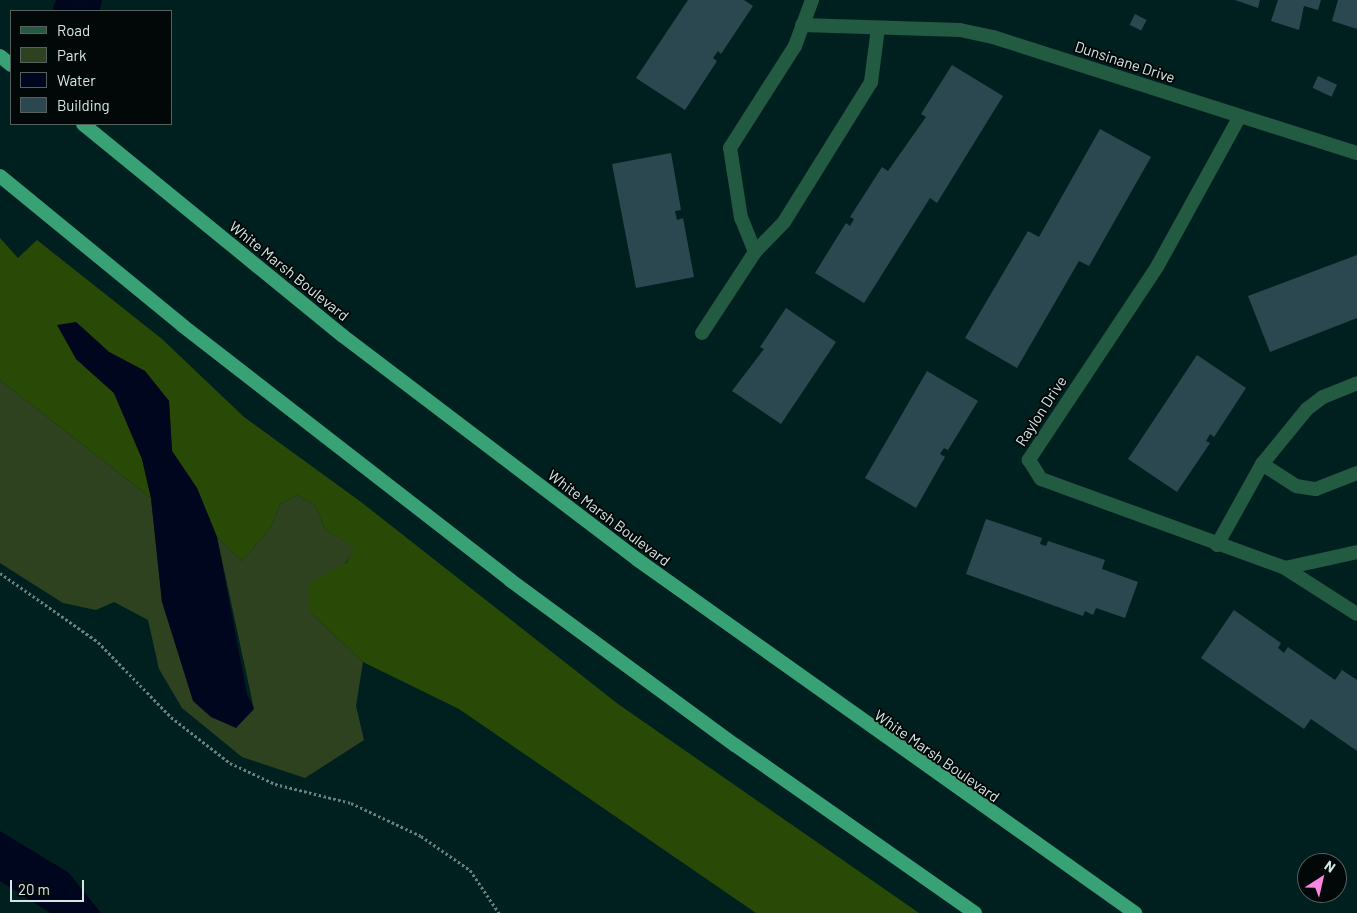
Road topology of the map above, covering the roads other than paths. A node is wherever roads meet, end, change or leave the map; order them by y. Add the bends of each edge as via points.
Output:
1 (812, 0) edge
2 (802, 25) junction
3 (878, 28) junction
4 (0, 56) edge
5 (10, 64) edge
6 (1240, 116) junction
7 (84, 125) edge
8 (1357, 154) edge
9 (0, 176) edge
10 (755, 252) junction
11 (702, 333) dead end
12 (1357, 383) edge
13 (1262, 464) junction
14 (1357, 473) edge
15 (1217, 545) junction
16 (1357, 552) edge
17 (1285, 568) junction
18 (1357, 614) edge
19 (975, 913) edge
20 (1135, 913) edge

1 - 2 street
2 - 3 street, Dunsinane Drive
2 - 10 street via 795,46 730,148 741,218
3 - 6 street, Dunsinane Drive via 960,30 994,37
3 - 10 street via 871,82 784,222
4 - 5 highway
6 - 8 street, Dunsinane Drive
6 - 15 street, Raylon Drive via 1157,267 1029,460 1041,479
7 - 20 highway, White Marsh Boulevard via 343,336 614,542
9 - 19 highway via 184,326 510,580 735,745
10 - 11 street
12 - 13 street via 1323,397 1307,409
13 - 14 street via 1296,486 1316,489
13 - 15 street
15 - 17 street, Raylon Drive
16 - 17 street
17 - 18 street, Raylon Drive

